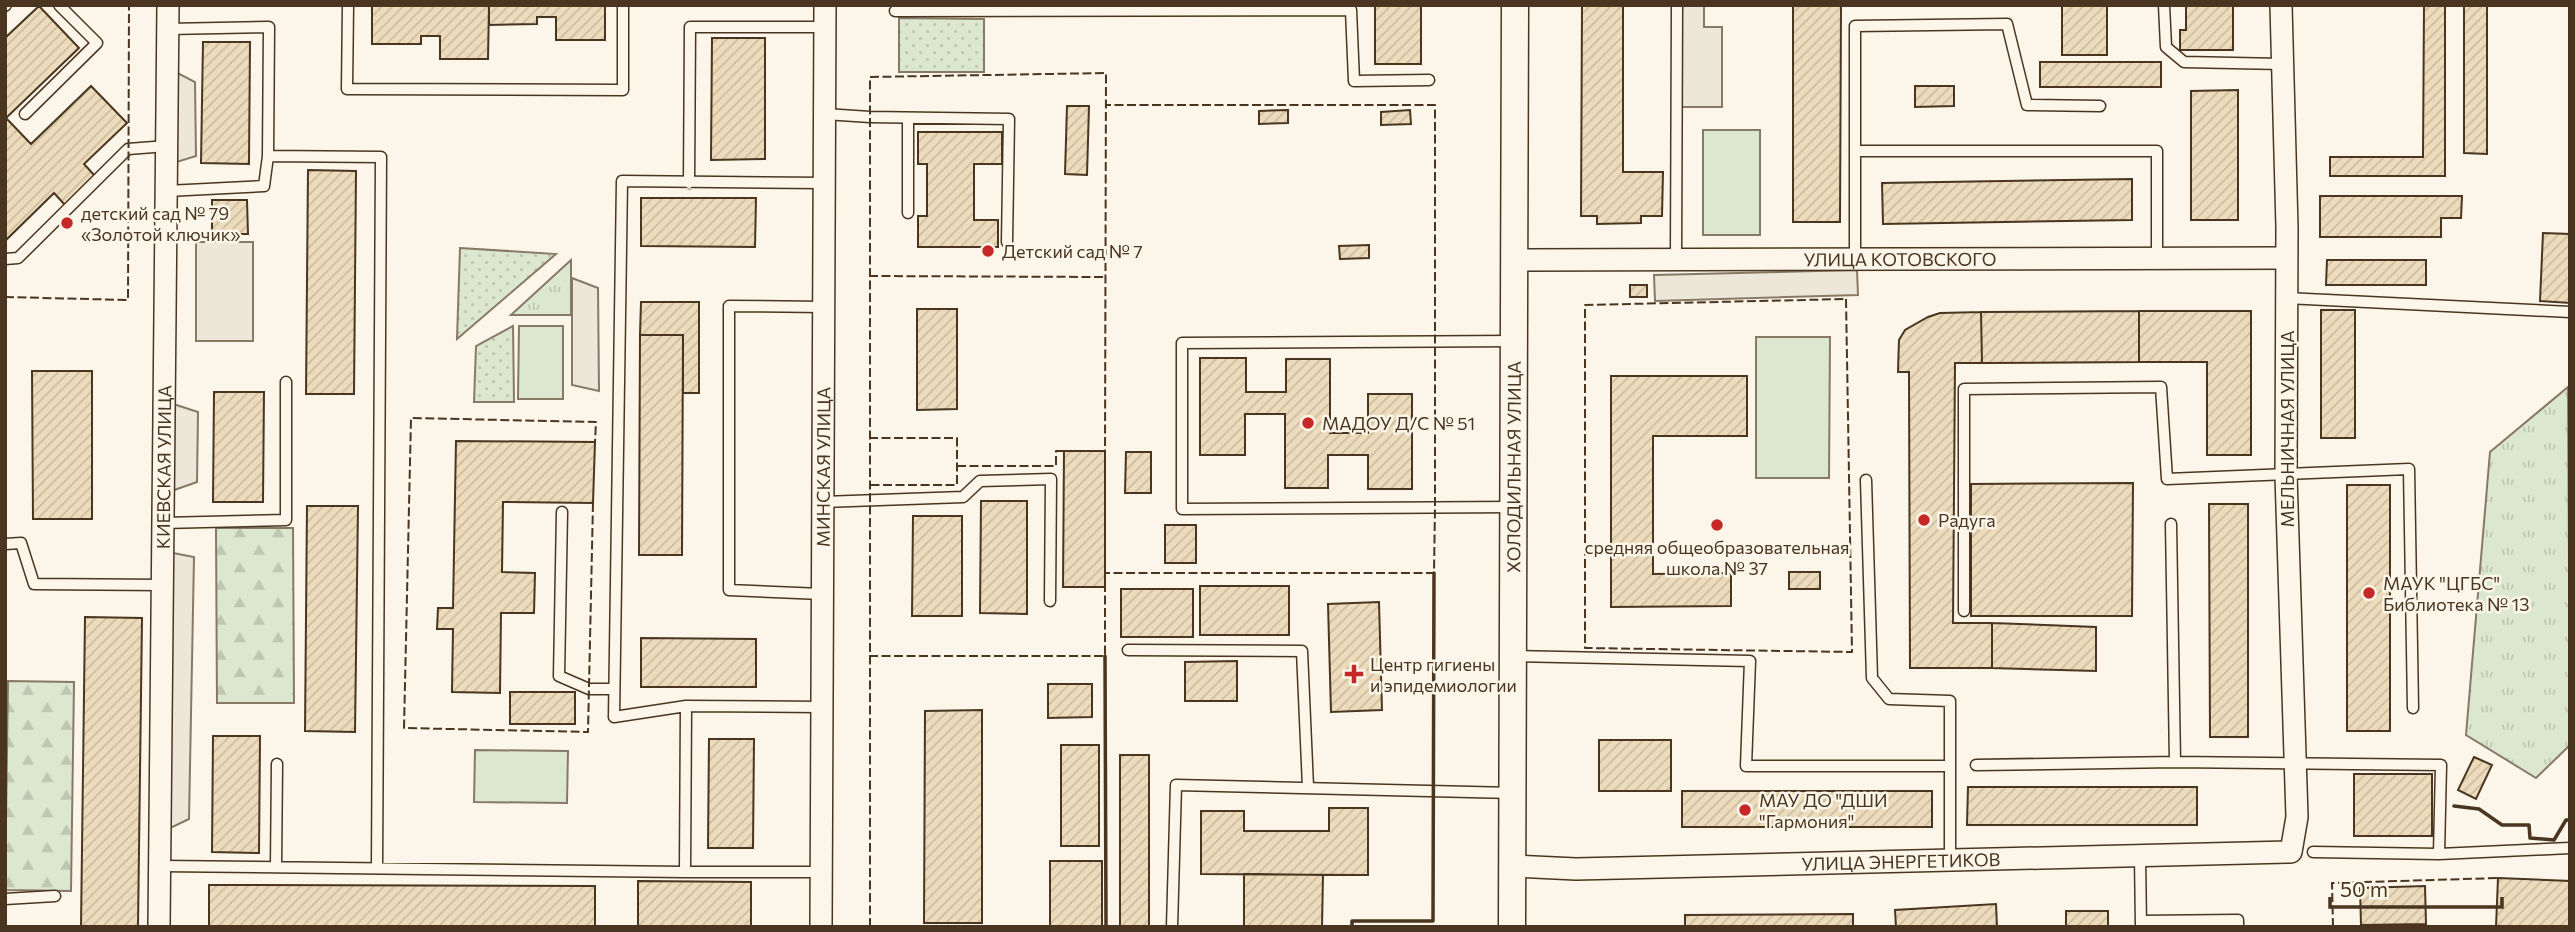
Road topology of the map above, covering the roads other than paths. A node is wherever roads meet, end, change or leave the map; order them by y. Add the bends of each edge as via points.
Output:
1 (59, 5) edge
2 (168, 5) edge
3 (348, 5) edge
4 (623, 5) edge
5 (825, 5) edge
6 (1515, 5) edge
7 (1677, 5) edge
8 (2164, 5) edge
9 (2281, 5) edge
10 (1137, 8) edge
11 (895, 11) dead end
12 (825, 27) junction
13 (169, 29) junction
14 (2282, 64) junction
15 (1429, 80) dead end
16 (2099, 106) dead end
17 (25, 114) dead end
18 (825, 114) junction
19 (908, 118) junction
20 (167, 146) junction
21 (1855, 151) junction
22 (268, 156) junction
23 (689, 183) junction
24 (824, 183) junction
25 (167, 191) junction
26 (908, 213) dead end
27 (1007, 242) dead end
28 (2286, 258) junction
29 (5, 259) edge
30 (1515, 260) junction
31 (1676, 260) junction
32 (1855, 260) junction
33 (2157, 260) junction
34 (2286, 298) junction
35 (824, 307) junction
36 (2570, 312) edge
37 (1515, 341) junction
38 (286, 382) dead end
39 (2286, 476) junction
40 (1866, 480) dead end
41 (823, 502) junction
42 (1514, 507) junction
43 (562, 512) dead end
44 (163, 523) junction
45 (2171, 524) dead end
46 (5, 544) edge
47 (163, 585) junction
48 (822, 594) junction
49 (1050, 601) dead end
50 (1964, 611) dead end
51 (1128, 650) dead end
52 (1513, 656) junction
53 (614, 689) junction
54 (686, 706) junction
55 (822, 707) junction
56 (2413, 708) dead end
57 (2175, 762) junction
58 (2296, 762) junction
59 (277, 764) dead end
60 (1976, 765) dead end
61 (1950, 766) junction
62 (1308, 787) junction
63 (1513, 793) junction
64 (2570, 848) edge
65 (2291, 852) joint
66 (2313, 852) dead end
67 (2439, 854) junction
68 (2140, 856) junction
69 (1950, 862) junction
70 (161, 866) junction
71 (1513, 866) junction
72 (276, 867) junction
73 (377, 867) junction
74 (685, 872) junction
75 (821, 872) junction
76 (55, 896) dead end
77 (5, 899) edge
78 (2141, 924) edge
79 (159, 927) edge
80 (821, 927) edge
81 (1172, 927) edge
82 (1512, 927) edge
83 (2238, 927) edge

1 - 17 lane via 97,43
2 - 13 street, КИЕВСКАЯ УЛИЦА
3 - 4 lane via 347,89 623,90
5 - 12 street, МИНСКАЯ УЛИЦА
6 - 30 street, ХОЛОДИЛЬНАЯ УЛИЦА
7 - 31 lane
8 - 14 lane via 2166,47 2184,62
9 - 14 street, МЕЛЬНИЧНАЯ УЛИЦА
10 - 11 lane
10 - 15 lane via 1351,10 1354,81
12 - 18 street, МИНСКАЯ УЛИЦА
12 - 23 lane via 690,27
13 - 20 street, КИЕВСКАЯ УЛИЦА
13 - 22 lane via 269,27
14 - 28 street, МЕЛЬНИЧНАЯ УЛИЦА
16 - 21 lane via 2027,105 2007,24 1855,26
18 - 19 lane
18 - 24 street, МИНСКАЯ УЛИЦА
19 - 26 lane
19 - 27 lane via 1009,119
20 - 25 street, КИЕВСКАЯ УЛИЦА
20 - 29 lane via 128,149 18,258
21 - 32 lane
21 - 33 lane via 2157,150
22 - 25 lane via 264,186
22 - 73 lane via 381,157
23 - 24 lane
23 - 53 lane via 622,181
24 - 35 street, МИНСКАЯ УЛИЦА
25 - 44 street, КИЕВСКАЯ УЛИЦА
28 - 33 street, УЛИЦА КОТОВСКОГО
28 - 34 street, МЕЛЬНИЧНАЯ УЛИЦА
30 - 31 street, УЛИЦА КОТОВСКОГО
30 - 37 street, ХОЛОДИЛЬНАЯ УЛИЦА
31 - 32 street, УЛИЦА КОТОВСКОГО
32 - 33 street, УЛИЦА КОТОВСКОГО
34 - 36 lane
34 - 39 street, МЕЛЬНИЧНАЯ УЛИЦА
35 - 41 street, МИНСКАЯ УЛИЦА
35 - 48 lane via 729,306 729,590
37 - 42 street, ХОЛОДИЛЬНАЯ УЛИЦА
37 - 42 lane via 1182,343 1182,509
38 - 44 lane via 286,520
39 - 50 lane via 2167,480 2161,387 1964,389
39 - 56 lane via 2409,469
39 - 58 street, МЕЛЬНИЧНАЯ УЛИЦА
40 - 61 lane via 1872,678 1889,699 1950,701
41 - 48 street, МИНСКАЯ УЛИЦА
41 - 49 lane via 963,498 980,481 1051,479
42 - 52 street, ХОЛОДИЛЬНАЯ УЛИЦА
43 - 53 lane via 559,676 589,689
44 - 47 street, КИЕВСКАЯ УЛИЦА
45 - 57 lane
46 - 47 lane via 21,543 34,584
47 - 70 street, КИЕВСКАЯ УЛИЦА
48 - 55 street, МИНСКАЯ УЛИЦА
51 - 62 lane via 1302,651
52 - 61 lane via 1750,661 1746,766
52 - 63 street, ХОЛОДИЛЬНАЯ УЛИЦА
53 - 54 lane via 614,718
54 - 55 lane
54 - 74 lane
55 - 75 street, МИНСКАЯ УЛИЦА
57 - 58 lane
57 - 60 lane
58 - 65 street, МЕЛЬНИЧНАЯ УЛИЦА via 2297,817
58 - 67 lane via 2441,765
59 - 72 lane
61 - 69 lane
62 - 63 lane
62 - 81 lane via 1176,785
63 - 71 street, ХОЛОДИЛЬНАЯ УЛИЦА
64 - 67 lane
65 - 68 street, УЛИЦА ЭНЕРГЕТИКОВ
66 - 67 lane
68 - 69 street, УЛИЦА ЭНЕРГЕТИКОВ
68 - 78 lane
69 - 71 street, УЛИЦА ЭНЕРГЕТИКОВ via 1576,869
70 - 72 lane
70 - 79 street, КИЕВСКАЯ УЛИЦА
71 - 82 street, ХОЛОДИЛЬНАЯ УЛИЦА
72 - 73 lane
73 - 74 lane
74 - 75 lane
75 - 80 street, МИНСКАЯ УЛИЦА
76 - 77 lane
78 - 83 lane via 2238,920

